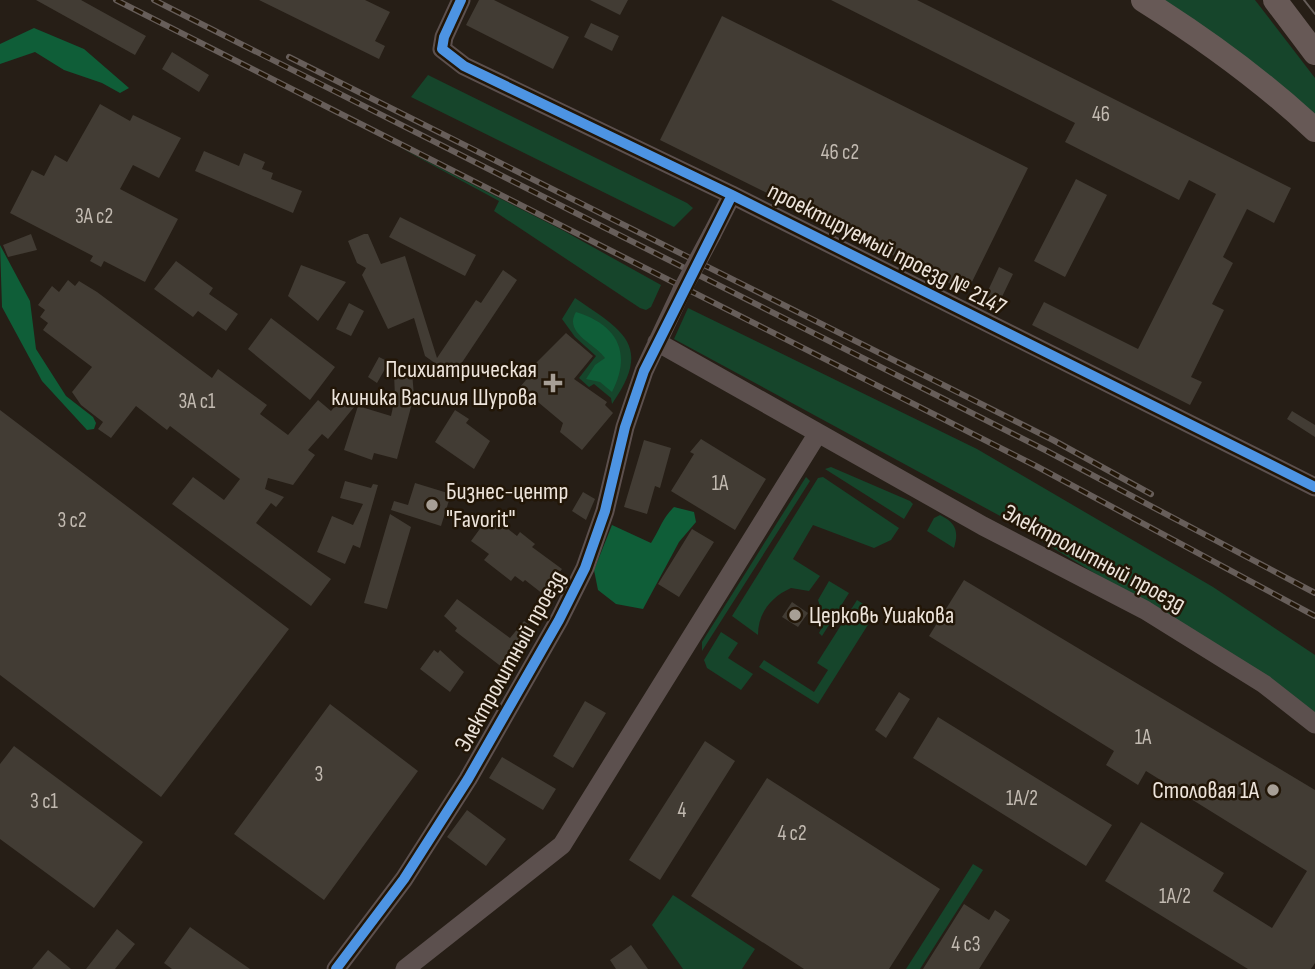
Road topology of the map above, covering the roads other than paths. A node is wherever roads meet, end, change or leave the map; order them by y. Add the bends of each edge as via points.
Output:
1 (461, 0) edge
2 (1143, 0) edge
3 (1275, 0) edge
4 (1315, 52) edge
5 (1315, 130) edge
6 (732, 195) junction
7 (657, 342) junction
8 (818, 433) junction
9 (1315, 487) edge
10 (1315, 724) edge
11 (338, 967) edge
12 (405, 969) edge

1 - 6 street, проектируемый проезд № 2147 via 442,49 464,66
2 - 5 main road via 1271,89
3 - 4 main road
6 - 7 street, bridge
6 - 9 street, проектируемый проезд № 2147
7 - 8 street, Электролитный проезд
7 - 11 street, Электролитный проезд via 625,427 605,512 585,568 468,779 404,879
8 - 10 street, Электролитный проезд via 1145,610 1264,684
8 - 12 street via 562,845

